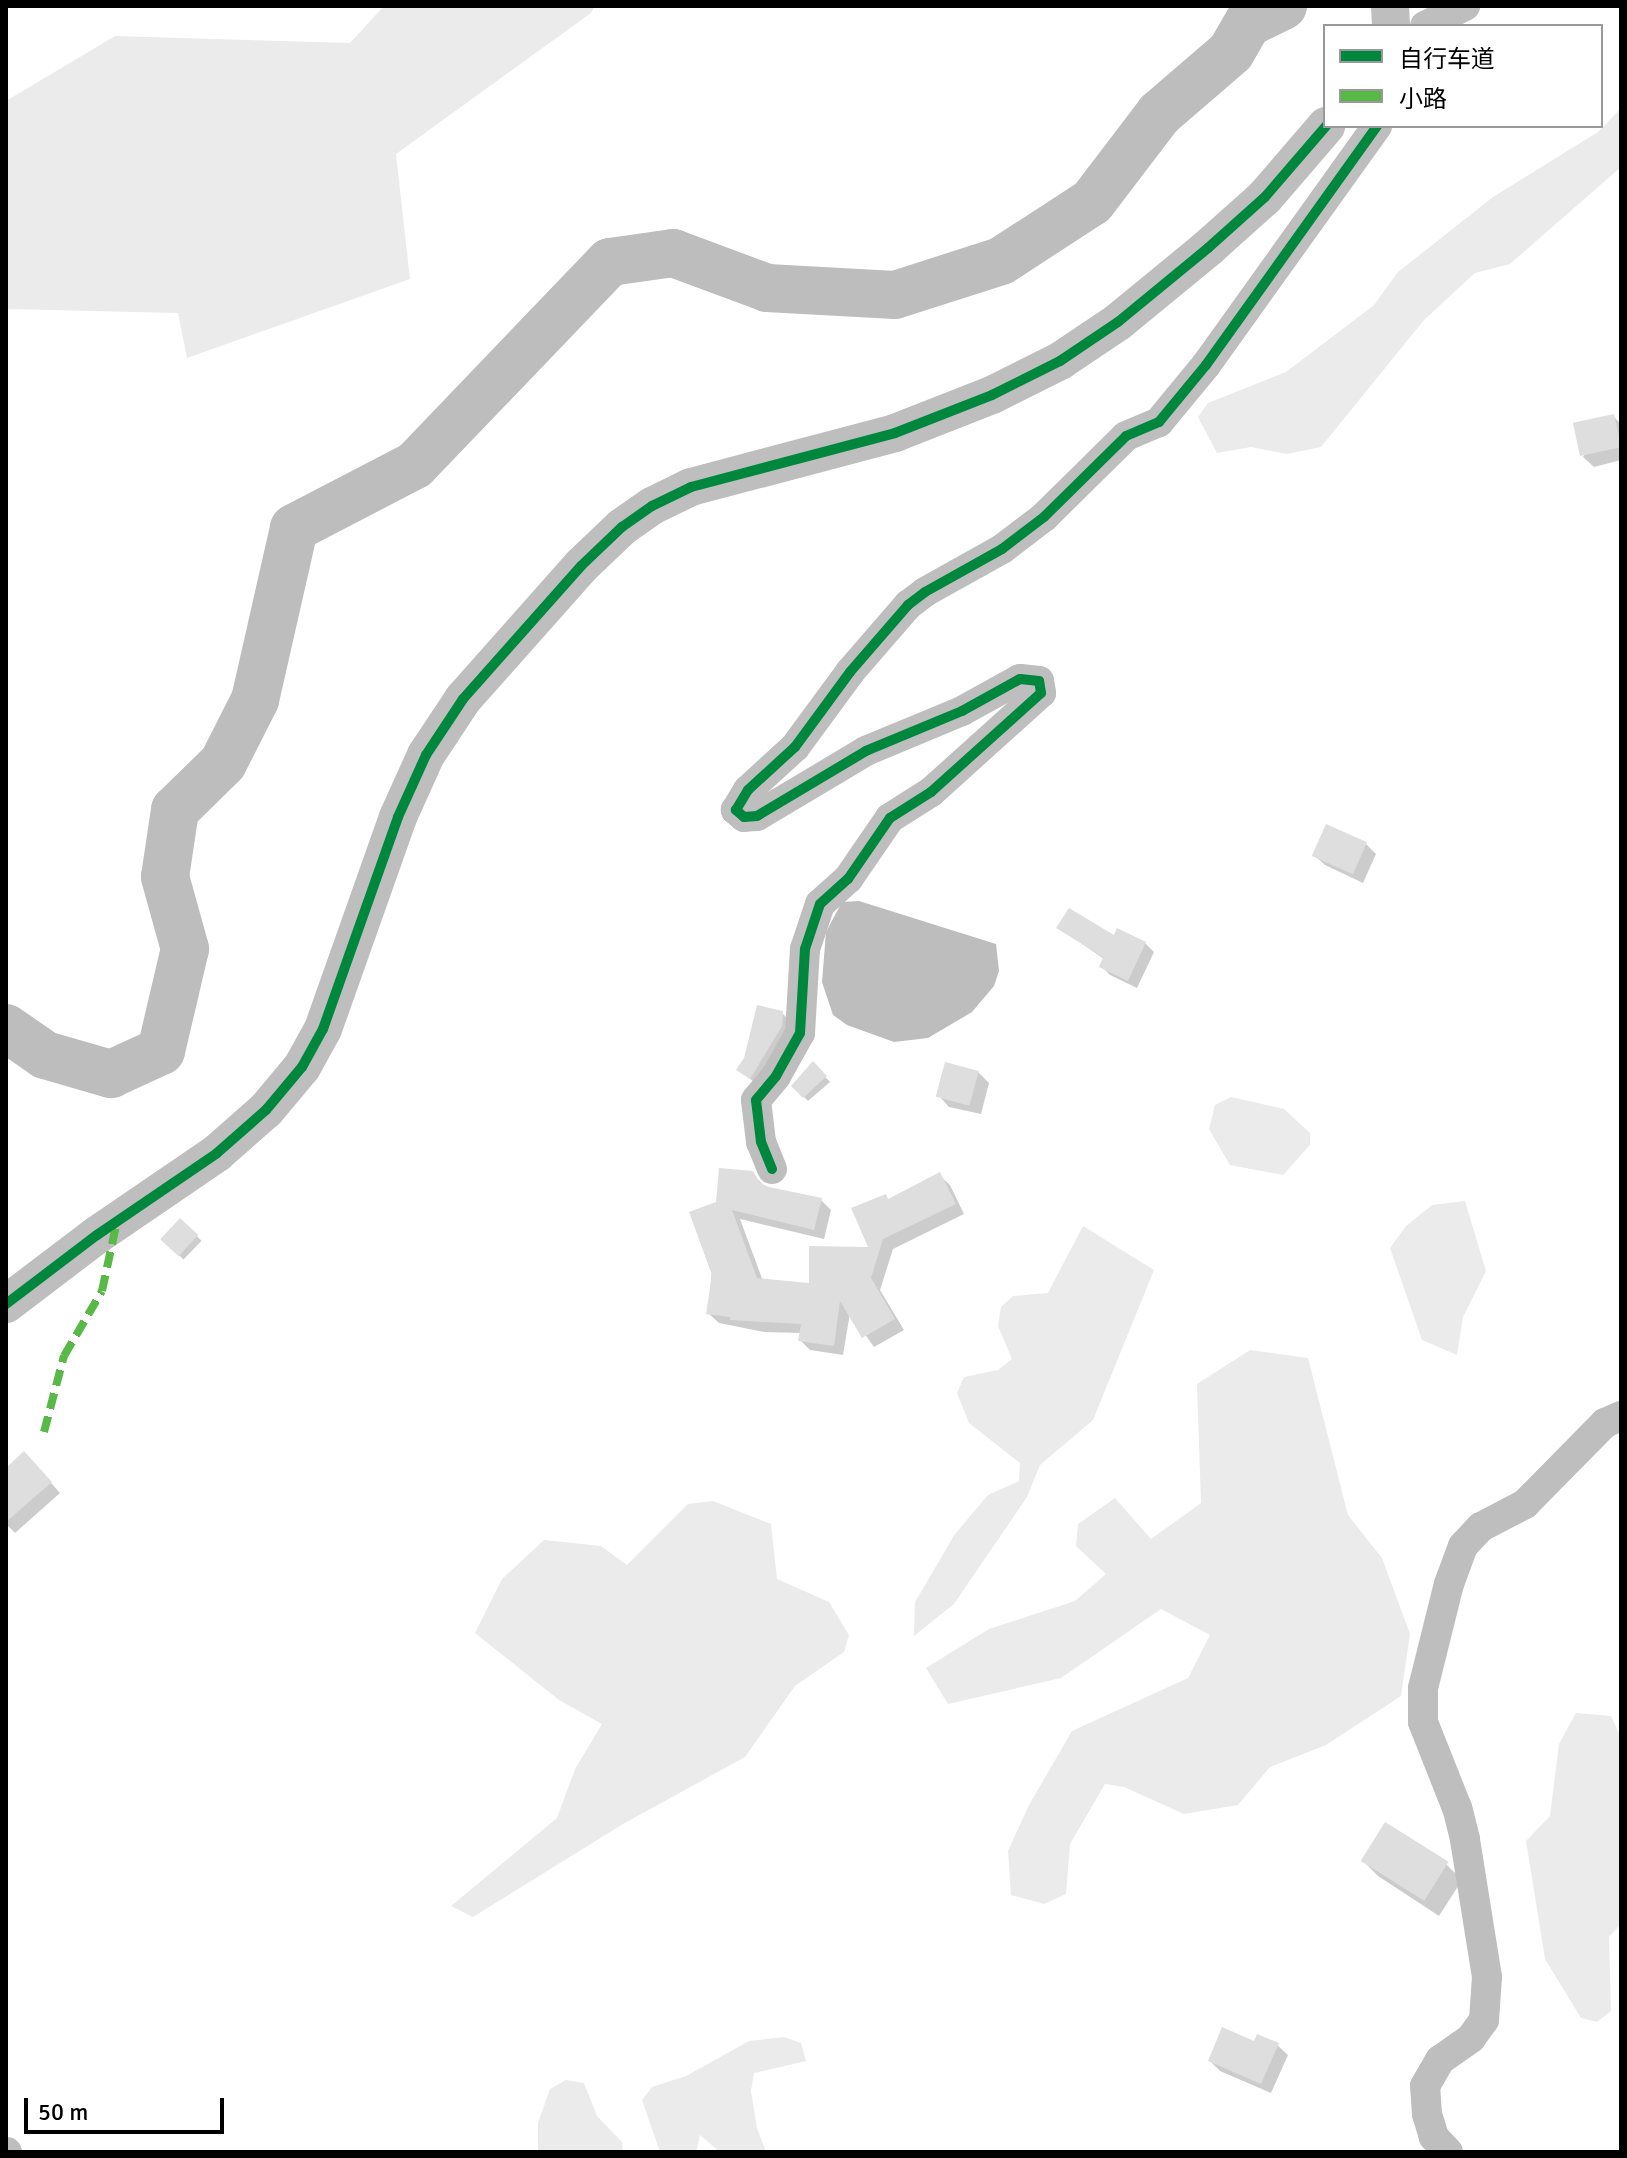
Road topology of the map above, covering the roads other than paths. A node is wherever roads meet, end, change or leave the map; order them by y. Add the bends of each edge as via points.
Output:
1 (1465, 6) edge
2 (1429, 24) edge
3 (1324, 128) edge
4 (1376, 128) edge
5 (772, 1169) dead end
6 (6, 1304) edge
7 (1621, 1416) edge
8 (1448, 2152) edge

1 - 2 street
3 - 6 street via 1265,197 1208,248 1118,322 1060,361 895,433 691,487 622,527 463,699 426,755 398,817 323,1029 302,1067 266,1110 217,1153
4 - 5 street via 1206,365 1159,422 1126,436 1044,517 1002,549 908,605 795,747 748,790 736,810 744,817 757,816 866,751 962,711 1020,679 1039,681 1041,693 931,792 890,818 848,879 820,904 805,949 800,1033 756,1100 761,1142
7 - 8 street via 1605,1423 1525,1504 1481,1527 1463,1546 1423,1688 1423,1722 1465,1839 1487,1977 1484,2020 1471,2038 1440,2060 1425,2086 1434,2137

